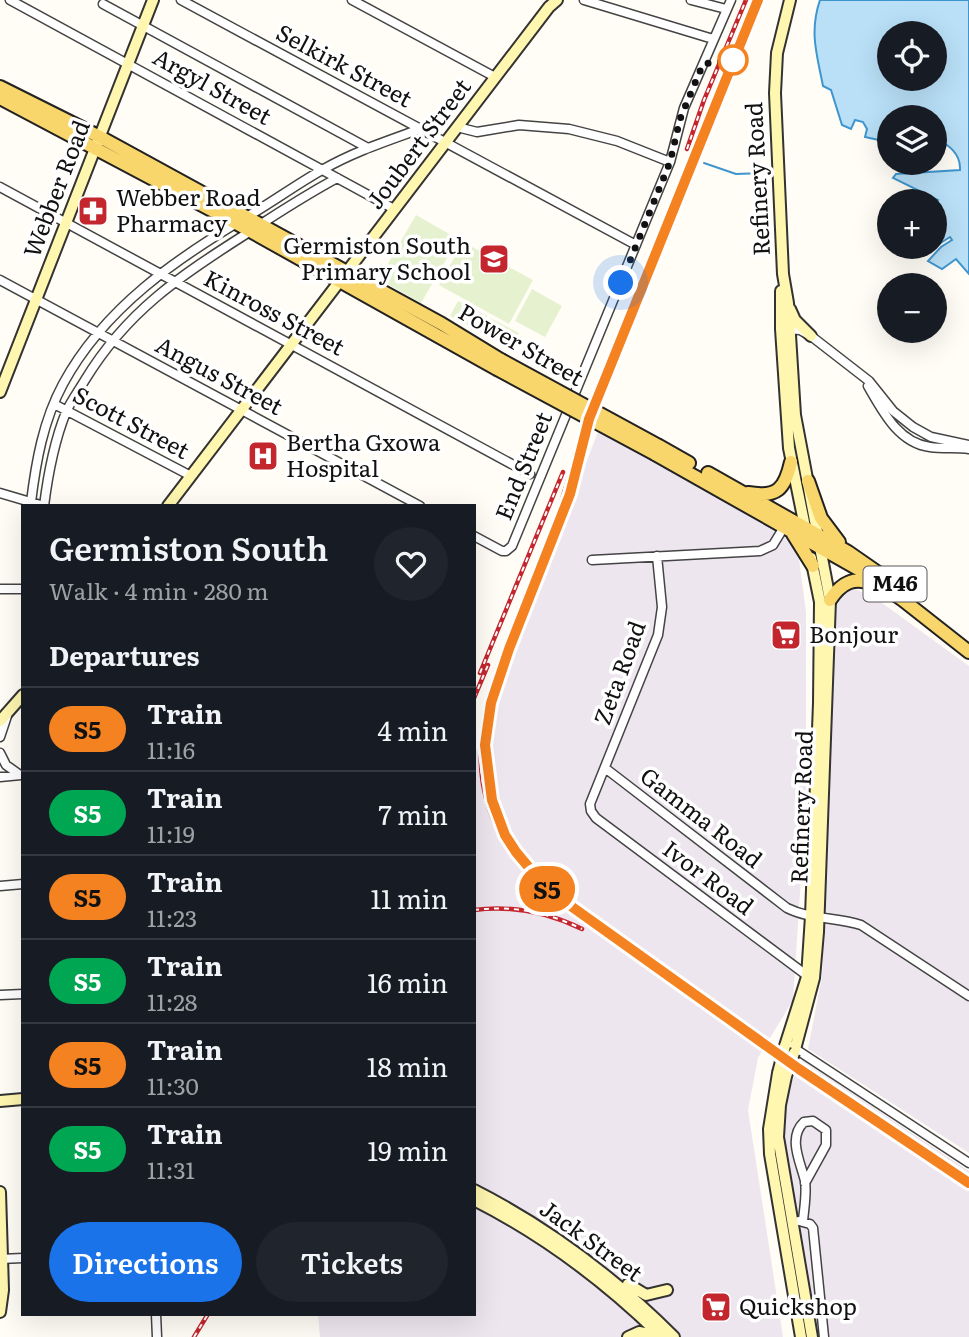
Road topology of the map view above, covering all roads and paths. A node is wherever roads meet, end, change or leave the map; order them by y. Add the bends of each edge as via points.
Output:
1 (10, 0) edge
2 (153, 0) edge
3 (181, 0) edge
4 (352, 0) edge
5 (584, 0) edge
6 (694, 0) edge
7 (731, 0) edge
8 (790, 0) edge
9 (552, 2) edge
10 (103, 4) dead end
11 (726, 9) junction
12 (143, 26) junction
13 (713, 39) junction
14 (129, 63) junction
15 (495, 77) junction
16 (0, 87) edge
17 (0, 98) edge
18 (457, 127) junction
19 (420, 129) junction
20 (445, 142) junction
21 (98, 143) junction
22 (368, 148) junction
23 (670, 162) junction
24 (323, 170) junction
25 (337, 178) junction
26 (0, 187) edge
27 (394, 209) junction
28 (241, 220) junction
29 (66, 223) junction
30 (255, 228) junction
31 (636, 245) junction
32 (160, 274) junction
33 (783, 274) junction
34 (343, 277) junction
35 (0, 280) edge
36 (175, 281) junction
37 (37, 299) junction
38 (788, 303) junction
39 (785, 329) junction
40 (99, 333) junction
41 (811, 336) junction
42 (113, 340) junction
43 (291, 343) junction
44 (790, 358) junction
45 (862, 376) junction
46 (0, 392) edge
47 (54, 404) junction
48 (67, 410) junction
49 (240, 410) junction
50 (901, 418) junction
51 (894, 427) junction
52 (969, 447) edge
53 (657, 450) junction
54 (791, 462) junction
55 (530, 474) dead end
56 (191, 476) junction
57 (808, 481) junction
58 (0, 493) edge
59 (744, 493) junction
60 (31, 502) junction
61 (805, 503) junction
62 (38, 504) edge
63 (44, 504) edge
64 (170, 504) edge
65 (416, 504) edge
66 (788, 525) junction
67 (476, 537) edge
68 (812, 537) junction
69 (848, 552) junction
70 (657, 556) junction
71 (592, 559) dead end
72 (813, 566) junction
73 (0, 589) edge
74 (21, 589) edge
75 (830, 600) junction
76 (902, 600) junction
77 (969, 642) edge
78 (969, 652) edge
79 (21, 697) edge
80 (4, 718) edge
81 (0, 737) edge
82 (820, 746) junction
83 (0, 752) edge
84 (605, 768) junction
85 (21, 775) edge
86 (0, 777) edge
87 (592, 799) joint
88 (21, 884) edge
89 (0, 886) edge
90 (815, 917) junction
91 (811, 978) junction
92 (21, 994) edge
93 (0, 995) edge
94 (969, 996) edge
95 (790, 1047) junction
96 (21, 1100) edge
97 (0, 1101) edge
98 (21, 1107) edge
99 (0, 1108) edge
100 (969, 1163) edge
101 (805, 1183) junction
102 (476, 1191) edge
103 (0, 1192) edge
104 (476, 1201) edge
105 (0, 1214) edge
106 (792, 1222) junction
107 (21, 1258) edge
108 (584, 1258) junction
109 (1, 1259) edge
110 (667, 1290) dead end
111 (0, 1312) edge
112 (156, 1316) edge
113 (157, 1337) edge
114 (628, 1337) edge
115 (662, 1337) edge
116 (674, 1337) edge
117 (801, 1337) edge
118 (812, 1337) edge
119 (824, 1337) edge

1 - 14 street, Argyl Street
2 - 12 main road, Webber Road
3 - 19 street, Selkirk Street
4 - 15 street
5 - 13 street
6 - 11 street
7 - 11 street, End Street
8 - 33 main road, Refinery Road via 777,53 775,93
9 - 15 main road, Joubert Street
10 - 12 street
11 - 13 street, End Street
12 - 14 main road, Webber Road
12 - 22 street
13 - 23 street, End Street via 684,108
14 - 21 main road, Webber Road
14 - 24 street, Argyl Street
15 - 18 main road, Joubert Street
16 - 21 main road, Power Street
17 - 21 main road, Power Street
18 - 20 main road, Joubert Street
18 - 23 street via 477,132 519,125 560,128 617,141
19 - 20 street, Selkirk Street
19 - 22 street
20 - 27 main road, Joubert Street
20 - 31 street, Selkirk Street
21 - 28 main road, Power Street
21 - 29 main road, Webber Road
22 - 24 street
23 - 31 street, End Street
24 - 25 street, Argyl Street
24 - 28 street
25 - 27 street, Argyl Street
25 - 30 street
26 - 29 street, Kinross Street
27 - 34 main road, Joubert Street
28 - 30 main road, Power Street
28 - 32 street
29 - 32 street, Kinross Street
29 - 37 main road, Webber Road
30 - 34 main road, Power Street
30 - 36 street
31 - 67 street, End Street via 509,550
32 - 36 street, Kinross Street
32 - 40 street
33 - 38 main road, Refinery Road
33 - 39 main road, Refinery Road
34 - 43 main road, Joubert Street
34 - 53 main road, Power Street, bridge
35 - 37 street, Angus Street
36 - 42 street
36 - 43 street, Kinross Street
37 - 40 street, Angus Street
37 - 46 main road, Webber Road
38 - 39 main road, Refinery Road
38 - 41 main road
39 - 41 street
39 - 44 main road, Refinery Road
39 - 54 main road, Refinery Road
40 - 42 street, Angus Street
40 - 47 street via 63,383
41 - 44 main road via 797,341
41 - 45 street
42 - 48 street
42 - 49 street, Angus Street
43 - 49 main road, Joubert Street
43 - 55 street, Kinross Street
44 - 57 main road, Refinery Road
45 - 50 street
45 - 51 street
47 - 48 street, Scott Street
47 - 60 street via 41,441
48 - 56 street, Scott Street
48 - 63 street via 53,451
49 - 56 main road, Joubert Street
49 - 65 street, Angus Street
50 - 51 street
50 - 52 street via 931,436
51 - 52 street via 918,445
53 - 59 main road, Power Street
53 - 66 main road, Power Street
54 - 59 main road via 785,483 777,491
54 - 61 main road, Refinery Road
56 - 64 main road, Joubert Street
57 - 61 main road, Refinery Road
57 - 69 main road via 821,518
58 - 60 street
59 - 66 main road, Power Street
60 - 62 street
61 - 68 main road, Refinery Road
66 - 68 main road, Power Street / M46
66 - 70 street via 773,545 761,551
66 - 72 main road
68 - 69 main road, Power Street / M46
68 - 72 main road, Refinery Road
68 - 75 main road, Refinery Road
68 - 76 main road, Power Street / M46
69 - 77 main road, Power Street / M46
70 - 71 street
70 - 84 street, Zeta Road via 662,607 658,635
72 - 82 main road, Refinery Road via 820,602
73 - 74 street
75 - 76 main road via 841,586 857,580
75 - 82 main road, Refinery Road
76 - 78 main road, Power Street / M46
79 - 80 main road
80 - 81 street
82 - 90 main road, Refinery Road
83 - 85 street via 6,765
84 - 87 street, Zeta Road
84 - 90 street, Gamma Road via 776,900
85 - 86 street
87 - 91 street, Ivor Road via 590,807 596,817
88 - 89 street
90 - 91 main road, Refinery Road
90 - 94 street, Gamma Road via 861,925
91 - 95 main road, Refinery Road
92 - 93 street
95 - 100 street
95 - 106 main road, Refinery Road, bridge via 774,1129
96 - 97 main road
98 - 99 main road
101 - 101 street via 796,1136 800,1125 813,1121 826,1130 827,1139
101 - 106 street
102 - 108 main road, Jack Street
103 - 105 main road
104 - 115 main road, Jack Street via 597,1279
105 - 109 main road
106 - 117 main road, Refinery Road
106 - 118 main road, Refinery Road
106 - 119 street via 810,1224 814,1233
107 - 109 street
108 - 110 main road via 612,1271 641,1294
108 - 116 main road, Jack Street
109 - 111 main road
112 - 113 street
114 - 115 main road via 639,1332

